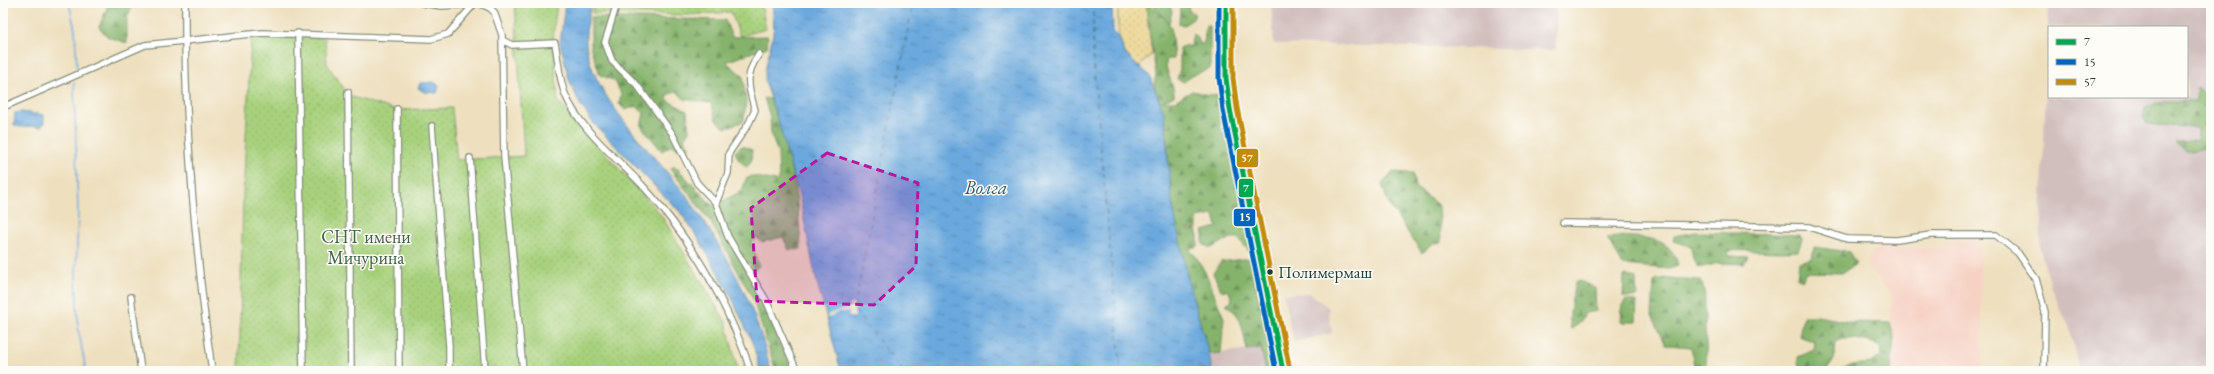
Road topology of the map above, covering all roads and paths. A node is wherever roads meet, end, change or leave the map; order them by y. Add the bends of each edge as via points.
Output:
1 (185, 3) edge
2 (422, 3) edge
3 (476, 3) edge
4 (617, 3) edge
5 (1226, 3) edge
6 (298, 33) junction
7 (185, 40) junction
8 (502, 40) junction
9 (759, 54) dead end
10 (348, 92) dead end
11 (3, 106) edge
12 (397, 109) dead end
13 (432, 126) dead end
14 (470, 158) dead end
15 (716, 203) junction
16 (1563, 223) dead end
17 (131, 297) dead end
18 (141, 371) edge
19 (212, 371) edge
20 (303, 371) edge
21 (351, 371) edge
22 (398, 371) edge
23 (449, 371) edge
24 (485, 371) edge
25 (522, 371) edge
26 (750, 371) edge
27 (797, 371) edge
28 (1283, 371) edge
29 (2044, 371) edge

1 - 7 street
2 - 3 street via 441,6
3 - 6 street via 448,34 432,39
3 - 8 street via 494,12 500,25
4 - 15 street via 605,42 612,61 637,85 672,132 697,183
5 - 28 main road via 1226,78 1230,110
6 - 7 street via 262,33
6 - 20 street
7 - 11 street via 144,45
7 - 19 street via 194,221
8 - 25 street via 504,156
8 - 26 street via 512,45 555,43 565,94 584,123 644,187 685,237 712,281 745,350
9 - 15 street via 750,68 748,86 755,110 750,123 729,153 728,173
10 - 21 street
12 - 22 street
13 - 23 street
14 - 24 street
15 - 27 street via 728,237 766,300
16 - 29 street via 1809,227 1848,239 1862,240 1897,240 1931,235 1996,235 2018,253 2036,279 2045,312
17 - 18 street

